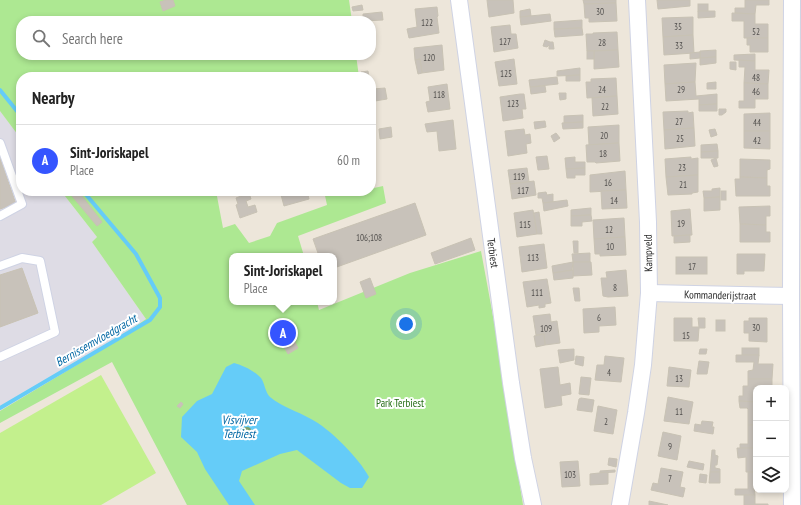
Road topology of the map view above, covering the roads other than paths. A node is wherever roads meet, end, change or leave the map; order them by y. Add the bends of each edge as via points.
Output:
1 (459, 0) edge
2 (636, 0) edge
3 (792, 0) edge
4 (0, 143) edge
5 (16, 187) edge
6 (19, 196) edge
7 (0, 216) edge
8 (0, 266) edge
9 (649, 293) junction
10 (791, 296) junction
11 (0, 357) edge
12 (533, 505) edge
13 (620, 505) edge
14 (792, 505) edge

1 - 12 street, Terbiest via 511,383
2 - 9 street, Kampveld via 648,222
3 - 10 street
4 - 5 lane
6 - 7 lane via 22,204
8 - 11 lane via 22,258 40,261 55,332
9 - 10 street, Kommanderijstraat
9 - 13 street, Kampveld via 643,366
10 - 14 street

